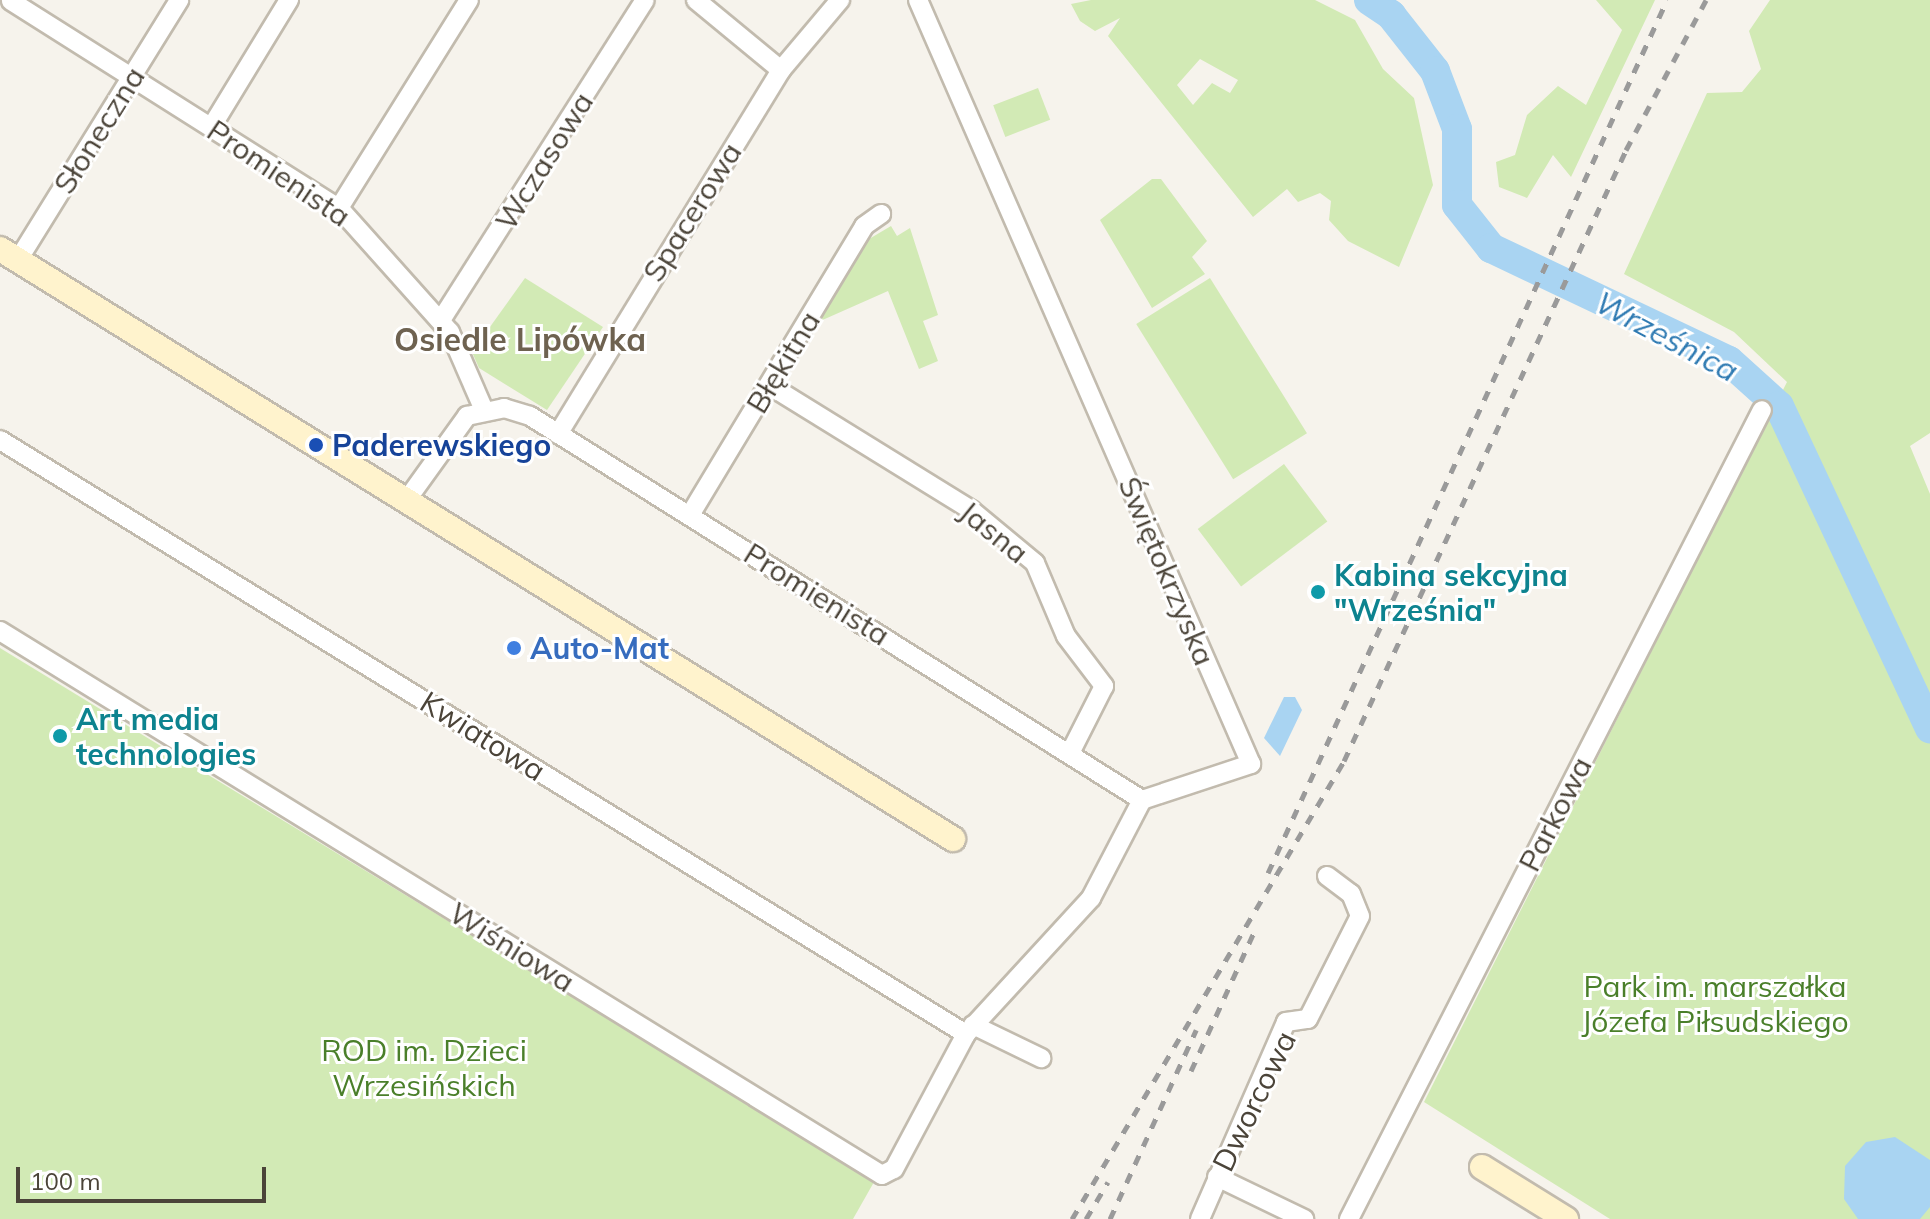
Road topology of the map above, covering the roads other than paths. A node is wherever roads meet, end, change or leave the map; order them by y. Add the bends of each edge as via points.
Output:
1 (11, 0) edge
2 (179, 0) edge
3 (289, 0) edge
4 (469, 0) edge
5 (645, 0) edge
6 (696, 0) edge
7 (840, 0) edge
8 (918, 0) edge
9 (0, 18) edge
10 (781, 70) junction
11 (132, 76) junction
12 (212, 126) junction
13 (339, 208) junction
14 (881, 214) dead end
15 (6, 256) edge
16 (441, 320) junction
17 (769, 385) junction
18 (483, 408) junction
19 (1762, 410) dead end
20 (558, 434) junction
21 (0, 440) edge
22 (406, 501) junction
23 (690, 515) junction
24 (0, 631) edge
25 (1071, 751) junction
26 (1142, 800) junction
27 (953, 839) dead end
28 (1327, 876) dead end
29 (969, 1029) junction
30 (1041, 1058) dead end
31 (1482, 1167) dead end
32 (1217, 1177) junction
33 (1200, 1219) edge
34 (1304, 1219) edge
35 (1349, 1219) edge
36 (1566, 1219) edge

1 - 9 street
1 - 11 street, Promienista
2 - 11 street, Słoneczna
3 - 12 street
4 - 13 street
5 - 16 street, Wczasowa
6 - 10 street
7 - 10 street, Spacerowa
8 - 26 street, Świętokrzyska via 1251,764
10 - 20 street, Spacerowa
11 - 12 street, Promienista
11 - 15 street, Słoneczna
12 - 13 street, Promienista
13 - 16 street, Promienista
14 - 17 street, Błękitna via 864,226
15 - 22 street
16 - 18 street, Promienista
17 - 23 street, Błękitna
17 - 25 street, Jasna via 971,510 1035,563 1066,636 1104,686
18 - 20 street, Promienista via 530,416
18 - 22 street via 453,431
19 - 35 street, Parkowa
20 - 23 street, Promienista
21 - 29 street, Kwiatowa
22 - 27 street
23 - 25 street, Promienista
24 - 29 street, Wiśniowa via 882,1175 894,1169
25 - 26 street, Promienista
26 - 29 street via 1091,898 1057,942
28 - 32 street, Dworcowa via 1351,894 1360,916 1308,1019 1286,1022
29 - 30 street, Kwiatowa
31 - 36 street
32 - 33 street, Dworcowa
32 - 34 street

